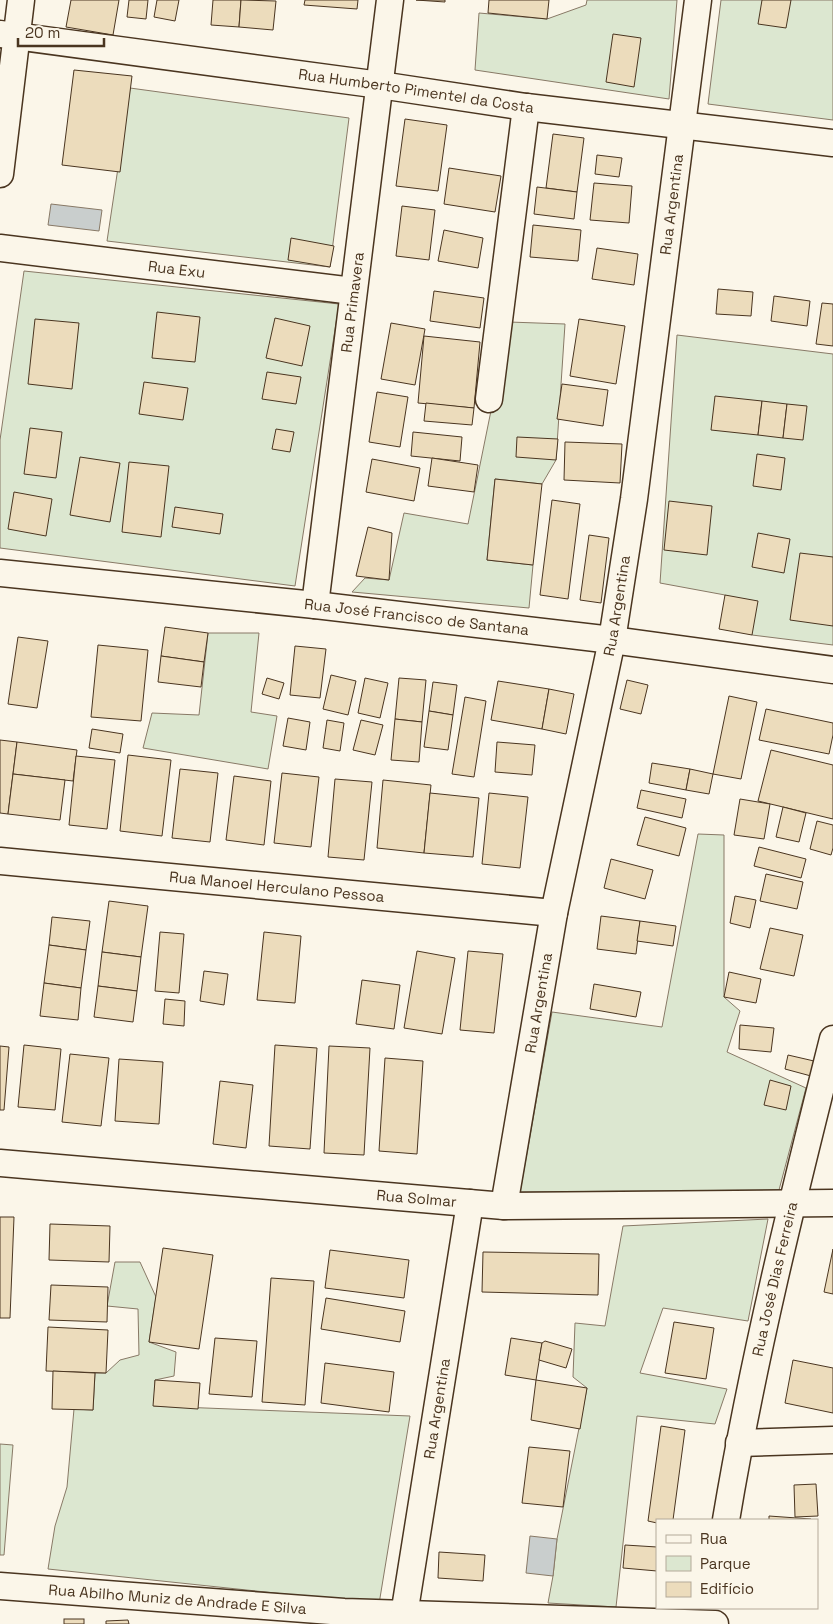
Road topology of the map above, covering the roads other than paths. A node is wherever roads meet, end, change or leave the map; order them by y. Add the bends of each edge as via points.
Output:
1 (21, 0) edge
2 (390, 0) edge
3 (698, 0) edge
4 (8, 35) edge
5 (380, 85) junction
6 (526, 107) junction
7 (682, 125) junction
8 (833, 143) edge
9 (0, 174) edge
10 (0, 248) edge
11 (352, 292) junction
12 (489, 399) dead end
13 (0, 573) edge
14 (315, 605) junction
15 (612, 640) junction
16 (833, 670) edge
17 (0, 861) edge
18 (554, 913) junction
19 (833, 1039) edge
20 (0, 1163) edge
21 (470, 1203) junction
22 (792, 1203) junction
23 (833, 1203) edge
24 (504, 1206) junction
25 (833, 1440) edge
26 (739, 1443) junction
27 (726, 1519) edge
28 (0, 1586) edge
29 (711, 1609) edge
30 (404, 1615) junction
31 (345, 1618) edge
32 (608, 1622) edge
33 (708, 1624) edge
34 (715, 1624) edge

1 - 4 street
2 - 5 street, Rua Primavera
3 - 7 street, Rua Argentina
4 - 5 street, Rua Humberto Pimentel da Costa
4 - 9 street
5 - 6 street, Rua Humberto Pimentel da Costa
5 - 11 street, Rua Primavera
6 - 7 street, Rua Humberto Pimentel da Costa
6 - 12 street
7 - 8 street, Rua Humberto Pimentel da Costa
7 - 15 street, Rua Argentina via 634,499
10 - 11 street, Rua Exu
11 - 14 street, Rua Primavera
13 - 14 street, Rua José Francisco de Santana
14 - 15 street, Rua José Francisco de Santana
15 - 16 street, Rua José Francisco de Santana
15 - 18 street, Rua Argentina
17 - 18 street, Rua Manoel Herculano Pessoa
18 - 24 street, Rua Argentina
19 - 22 street, Rua José Dias Ferreira
20 - 21 street, Rua Solmar
21 - 24 street, Rua Solmar
21 - 30 street, Rua Argentina
22 - 23 street, Rua Solmar
22 - 24 street, Rua Solmar
22 - 26 street, Rua José Dias Ferreira
25 - 26 street
26 - 27 street, Rua José Dias Ferreira
28 - 31 street, Rua Abilho Muniz de Andrade E Silva
29 - 33 street
30 - 31 street, Rua Abilho Muniz de Andrade E Silva
30 - 32 street, Rua Abilho Muniz de Andrade E Silva
32 - 33 street, Rua Abilho Muniz de Andrade E Silva
33 - 34 street, Rua Abilho Muniz de Andrade E Silva

